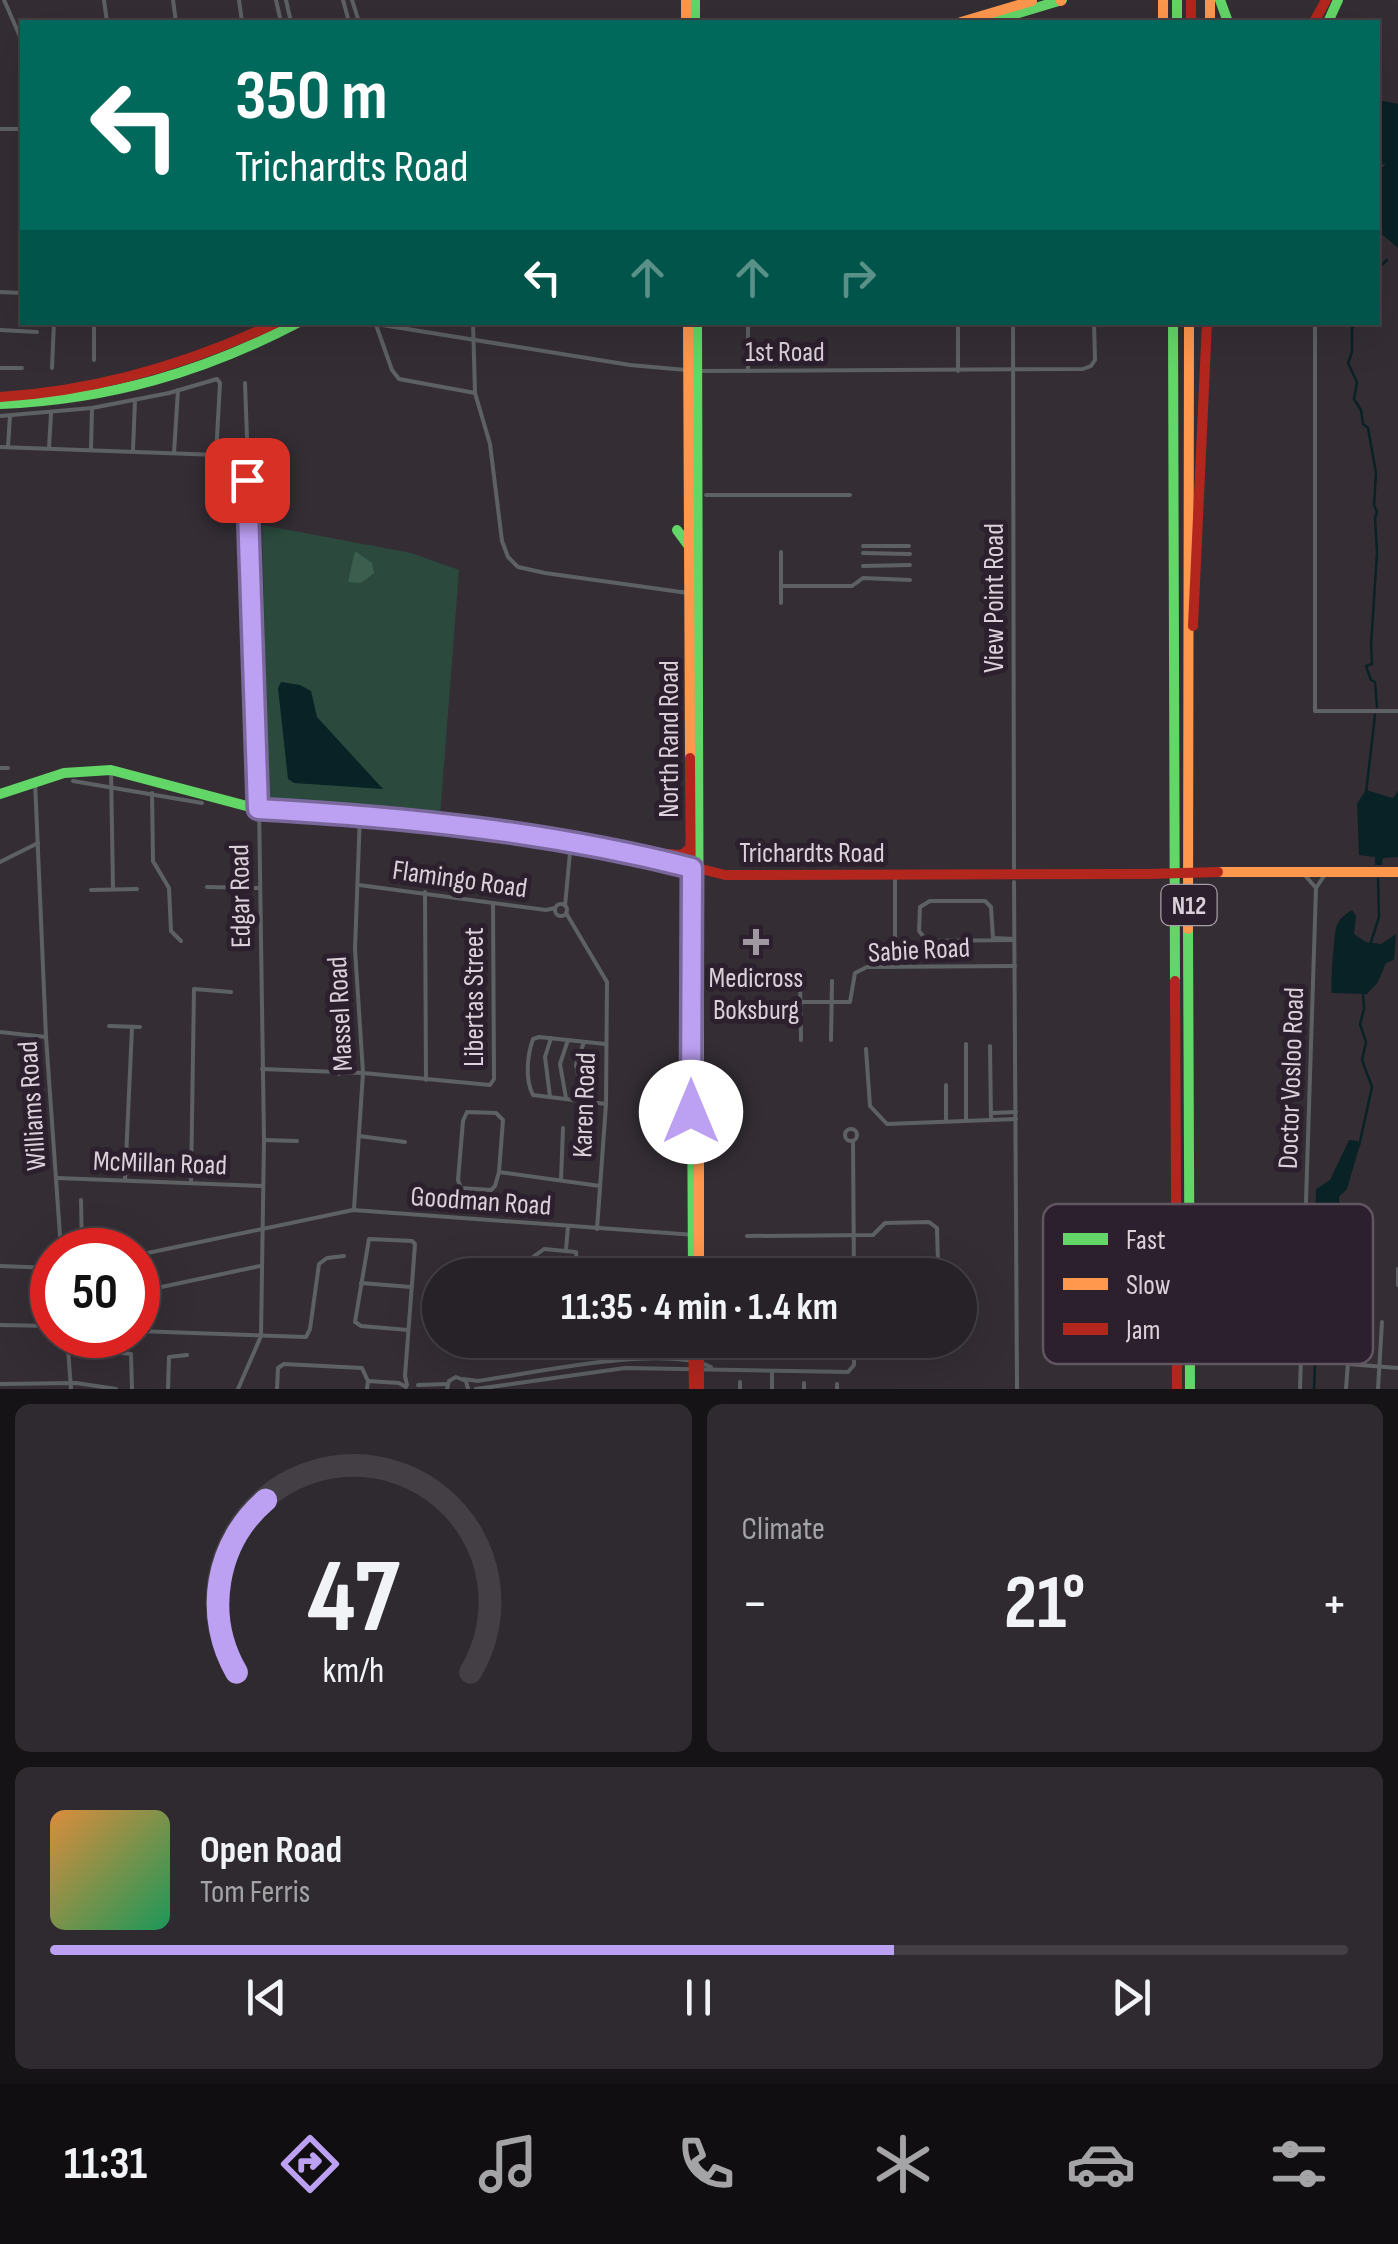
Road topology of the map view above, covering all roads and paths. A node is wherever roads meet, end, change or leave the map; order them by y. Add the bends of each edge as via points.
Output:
1 (4, 0) edge
2 (1032, 0) edge
3 (1062, 0) edge
4 (967, 20) edge
5 (996, 20) edge
6 (20, 36) edge
7 (54, 325) edge
8 (94, 325) edge
9 (272, 325) edge
10 (293, 325) edge
11 (376, 325) edge
12 (388, 325) edge
13 (474, 325) edge
14 (688, 325) edge
15 (696, 325) edge
16 (748, 325) edge
17 (958, 325) edge
18 (1012, 325) edge
19 (1094, 325) edge
20 (1172, 325) edge
21 (1189, 325) edge
22 (1206, 325) edge
23 (1315, 325) edge
24 (0, 330) edge
25 (37, 332) dead end
26 (474, 338) junction
27 (94, 360) dead end
28 (0, 368) edge
29 (22, 368) dead end
30 (52, 368) dead end
31 (748, 370) junction
32 (1012, 370) junction
33 (692, 371) junction
34 (958, 371) junction
35 (245, 383) dead end
36 (178, 390) junction
37 (475, 393) junction
38 (0, 396) edge
39 (134, 400) junction
40 (0, 404) edge
41 (92, 408) junction
42 (50, 414) junction
43 (0, 416) edge
44 (10, 416) junction
45 (0, 447) edge
46 (8, 447) junction
47 (49, 448) junction
48 (91, 450) junction
49 (133, 452) junction
50 (174, 453) junction
51 (216, 455) junction
52 (247, 456) junction
53 (706, 495) dead end
54 (850, 496) dead end
55 (677, 530) dead end
56 (863, 546) dead end
57 (910, 546) dead end
58 (690, 551) junction
59 (780, 552) dead end
60 (863, 553) dead end
61 (910, 554) dead end
62 (863, 566) dead end
63 (910, 566) dead end
64 (910, 580) dead end
65 (781, 586) junction
66 (694, 594) junction
67 (781, 603) dead end
68 (694, 666) junction
69 (1398, 711) edge
70 (0, 768) edge
71 (8, 768) dead end
72 (111, 770) junction
73 (35, 780) junction
74 (73, 781) dead end
75 (112, 787) junction
76 (152, 793) junction
77 (0, 794) edge
78 (202, 803) dead end
79 (258, 809) junction
80 (360, 814) junction
81 (571, 842) junction
82 (38, 844) junction
83 (692, 844) junction
84 (1189, 850) junction
85 (630, 852) junction
86 (0, 862) edge
87 (696, 868) junction
88 (1302, 872) junction
89 (1326, 872) junction
90 (1398, 872) edge
91 (895, 875) junction
92 (1014, 878) junction
93 (359, 885) junction
94 (207, 887) dead end
95 (259, 888) junction
96 (1316, 888) junction
97 (113, 889) junction
98 (137, 889) dead end
99 (91, 890) dead end
100 (425, 892) junction
101 (564, 892) junction
102 (493, 903) junction
103 (559, 911) junction
104 (1014, 940) junction
105 (181, 941) dead end
106 (1015, 966) junction
107 (895, 967) junction
108 (800, 979) dead end
109 (832, 981) dead end
110 (231, 992) dead end
111 (800, 1002) junction
112 (833, 1002) junction
113 (339, 1010) dead end
114 (108, 1026) dead end
115 (140, 1027) dead end
116 (132, 1028) junction
117 (0, 1032) edge
118 (46, 1037) junction
119 (551, 1038) junction
120 (568, 1040) junction
121 (801, 1040) dead end
122 (831, 1040) dead end
123 (584, 1042) junction
124 (605, 1044) junction
125 (966, 1044) dead end
126 (990, 1046) dead end
127 (866, 1049) dead end
128 (262, 1069) junction
129 (339, 1074) junction
130 (364, 1074) junction
131 (426, 1080) junction
132 (946, 1084) dead end
133 (550, 1098) junction
134 (566, 1100) junction
135 (583, 1102) junction
136 (606, 1104) junction
137 (1016, 1115) junction
138 (989, 1117) junction
139 (946, 1120) junction
140 (966, 1120) junction
141 (563, 1128) dead end
142 (359, 1136) junction
143 (264, 1140) junction
144 (298, 1141) dead end
145 (853, 1141) dead end
146 (405, 1142) dead end
147 (498, 1172) junction
148 (56, 1178) junction
149 (125, 1180) junction
150 (561, 1180) junction
151 (191, 1183) junction
152 (262, 1186) junction
153 (600, 1186) junction
154 (81, 1200) dead end
155 (1176, 1204) edge
156 (1190, 1204) edge
157 (1306, 1204) edge
158 (354, 1210) junction
159 (568, 1227) junction
160 (60, 1228) edge
161 (82, 1228) edge
162 (597, 1229) junction
163 (261, 1230) junction
164 (696, 1235) junction
165 (854, 1235) junction
166 (747, 1236) dead end
167 (566, 1249) junction
168 (160, 1251) edge
169 (344, 1256) dead end
170 (534, 1258) edge
171 (578, 1258) edge
172 (696, 1258) edge
173 (854, 1258) edge
174 (938, 1258) edge
175 (0, 1266) edge
176 (260, 1266) junction
177 (30, 1267) edge
178 (1398, 1269) edge
179 (361, 1283) junction
180 (1398, 1285) edge
181 (160, 1287) edge
182 (412, 1287) junction
183 (1382, 1322) dead end
184 (0, 1326) edge
185 (30, 1326) edge
186 (408, 1330) junction
187 (160, 1331) edge
188 (261, 1336) junction
189 (187, 1355) dead end
190 (69, 1358) edge
191 (131, 1358) edge
192 (699, 1358) edge
193 (854, 1358) edge
194 (1177, 1364) edge
195 (1190, 1364) edge
196 (1301, 1364) edge
197 (1348, 1364) joint
198 (700, 1366) junction
199 (1379, 1367) junction
200 (1398, 1368) edge
201 (772, 1371) junction
202 (463, 1379) junction
203 (368, 1382) junction
204 (0, 1384) edge
205 (71, 1386) edge
206 (447, 1386) edge
207 (406, 1387) edge
208 (419, 1387) edge
209 (116, 1389) edge
210 (132, 1389) edge
211 (168, 1389) edge
212 (175, 1389) edge
213 (238, 1389) edge
214 (277, 1389) edge
215 (366, 1389) edge
216 (468, 1389) edge
217 (476, 1389) edge
218 (697, 1389) edge
219 (772, 1389) edge
220 (1017, 1389) edge
221 (1177, 1389) edge
222 (1190, 1389) edge
223 (1300, 1389) edge
224 (1346, 1389) edge
225 (1378, 1389) edge

1 - 6 street
2 - 4 main road
3 - 5 main road
7 - 30 street
8 - 27 street
9 - 38 main road via 151,374
10 - 40 main road via 154,383
11 - 37 street via 399,379
12 - 26 street, 1st Road
13 - 26 street
14 - 33 main road, North Rand Road
15 - 33 main road, North Rand Road
16 - 31 street
17 - 34 street
18 - 32 street, View Point Road
19 - 32 street, 1st Road via 1091,366
20 - 155 main road, N12
21 - 84 main road, N12
22 - 84 main road
23 - 69 street via 1315,711
24 - 25 street
26 - 33 street, 1st Road
26 - 37 street
28 - 29 street
31 - 33 street, 1st Road
31 - 34 street, 1st Road
32 - 34 street, 1st Road
32 - 92 street, View Point Road
33 - 58 main road, North Rand Road
33 - 66 main road, North Rand Road
35 - 52 street, Edgar Road
36 - 39 street
36 - 50 street
36 - 51 street via 218,380
37 - 66 street via 490,444 503,549 515,564
39 - 41 street
39 - 49 street
41 - 42 street
41 - 48 street
42 - 44 street
42 - 47 street
43 - 44 street
44 - 46 street
45 - 46 street
46 - 47 street
47 - 48 street
48 - 49 street
49 - 50 street
50 - 51 street
51 - 52 street
52 - 79 street, Edgar Road
53 - 54 street
55 - 58 main road
56 - 57 street
58 - 66 main road, North Rand Road
59 - 65 street
60 - 61 street
62 - 63 street
64 - 65 street
65 - 67 street
66 - 68 main road, North Rand Road
68 - 83 main road, North Rand Road
68 - 87 main road, North Rand Road
70 - 71 street
72 - 73 main road, Trichardts Road
72 - 75 street
72 - 79 main road, Trichardts Road
73 - 77 main road, Trichardts Road
73 - 82 street, Williams Road
74 - 75 street
75 - 76 street
75 - 97 street
76 - 78 street
76 - 105 street via 154,865 168,885 171,932
79 - 80 main road, Trichardts Road
79 - 95 street, Edgar Road
80 - 81 main road, Trichardts Road
80 - 93 street, Massel Road
81 - 85 main road, Trichardts Road
81 - 101 street
82 - 86 street
82 - 118 street, Williams Road
83 - 85 main road via 676,856
83 - 87 main road, North Rand Road
84 - 156 main road, N12
85 - 87 main road, Trichardts Road
87 - 91 main road, Trichardts Road via 748,876
87 - 164 main road, North Rand Road via 690,958
88 - 89 main road, Trichardts Road
88 - 92 main road, Trichardts Road, bridge
88 - 96 street
89 - 90 main road, Trichardts Road
89 - 96 street
91 - 92 main road, Trichardts Road
91 - 107 street
92 - 104 street, View Point Road
93 - 100 street, Flamingo Road
93 - 130 street, Massel Road via 355,949
94 - 95 street
95 - 128 street, Edgar Road
96 - 157 street, Doctor Vosloo Road
97 - 98 street
97 - 99 street
100 - 102 street, Flamingo Road
100 - 131 street
101 - 103 street
101 - 103 street
102 - 103 street, Flamingo Road
102 - 131 street, Libertas Street via 494,1079 486,1086
103 - 124 street, Karen Road via 607,982
104 - 104 street via 928,941 920,931 920,907 930,901 986,901 992,936
104 - 106 street, View Point Road
106 - 107 street, Sabie Road
106 - 137 street, View Point Road
107 - 112 street, Sabie Road via 858,970 850,1002
108 - 111 street
109 - 112 street
110 - 151 street via 194,990
111 - 112 street
111 - 121 street
112 - 122 street
113 - 129 street
114 - 116 street
115 - 116 street
116 - 149 street
117 - 118 street
118 - 148 street, Williams Road
119 - 120 street
119 - 133 street via 545,1056
119 - 133 street via 533,1039 528,1060 530,1093
120 - 123 street
120 - 134 street via 560,1064
123 - 124 street
123 - 135 street via 576,1066
124 - 136 street, Karen Road
125 - 140 street
126 - 138 street
127 - 139 street via 867,1095 883,1122
128 - 129 street
128 - 143 street, Edgar Road
129 - 130 street
130 - 131 street
130 - 142 street, Massel Road
132 - 139 street
133 - 134 street
134 - 135 street
135 - 136 street
136 - 153 street, Karen Road
137 - 138 street
137 - 220 street, View Point Road
138 - 140 street
139 - 140 street
141 - 150 street
142 - 146 street
142 - 158 street, Massel Road
143 - 144 street
143 - 152 street, Edgar Road
145 - 165 street
147 - 147 street via 490,1191 459,1185 467,1112 503,1120
147 - 150 street
148 - 149 street, McMillan Road
148 - 160 street, Williams Road
149 - 151 street, McMillan Road
150 - 153 street
151 - 152 street, McMillan Road
152 - 163 street, Edgar Road
153 - 162 street, Karen Road
154 - 161 street
158 - 159 street, Goodman Road
158 - 163 street, Goodman Road
159 - 162 street, Goodman Road
159 - 167 street
162 - 164 street, Goodman Road
163 - 168 street, Goodman Road
163 - 176 street, Edgar Road
164 - 172 main road, North Rand Road
165 - 166 street
165 - 173 street
165 - 174 street via 876,1234 886,1223 932,1222
167 - 170 street via 537,1251
167 - 171 street
169 - 188 street via 319,1264 308,1335
175 - 177 street
176 - 181 street
176 - 188 street, Edgar Road
178 - 180 street
179 - 182 street
179 - 182 street via 367,1244 374,1238 414,1242
179 - 186 street via 356,1324
182 - 186 street
183 - 199 street
184 - 185 street
186 - 207 street
187 - 188 street
188 - 213 street
189 - 211 street via 169,1357
190 - 205 street
191 - 210 street
192 - 198 main road
193 - 201 street via 851,1371
194 - 221 main road, N12
195 - 222 main road, N12
196 - 223 street, Doctor Vosloo Road
197 - 199 street
197 - 224 street
198 - 201 street
198 - 202 street via 635,1360
198 - 217 street via 606,1370
198 - 218 main road
199 - 200 street
199 - 225 street
201 - 219 street
202 - 206 street via 452,1378
202 - 216 street
203 - 207 street
203 - 214 street via 362,1368 284,1364
203 - 215 street
204 - 205 street
205 - 209 street
206 - 208 street
207 - 208 street
211 - 212 street

